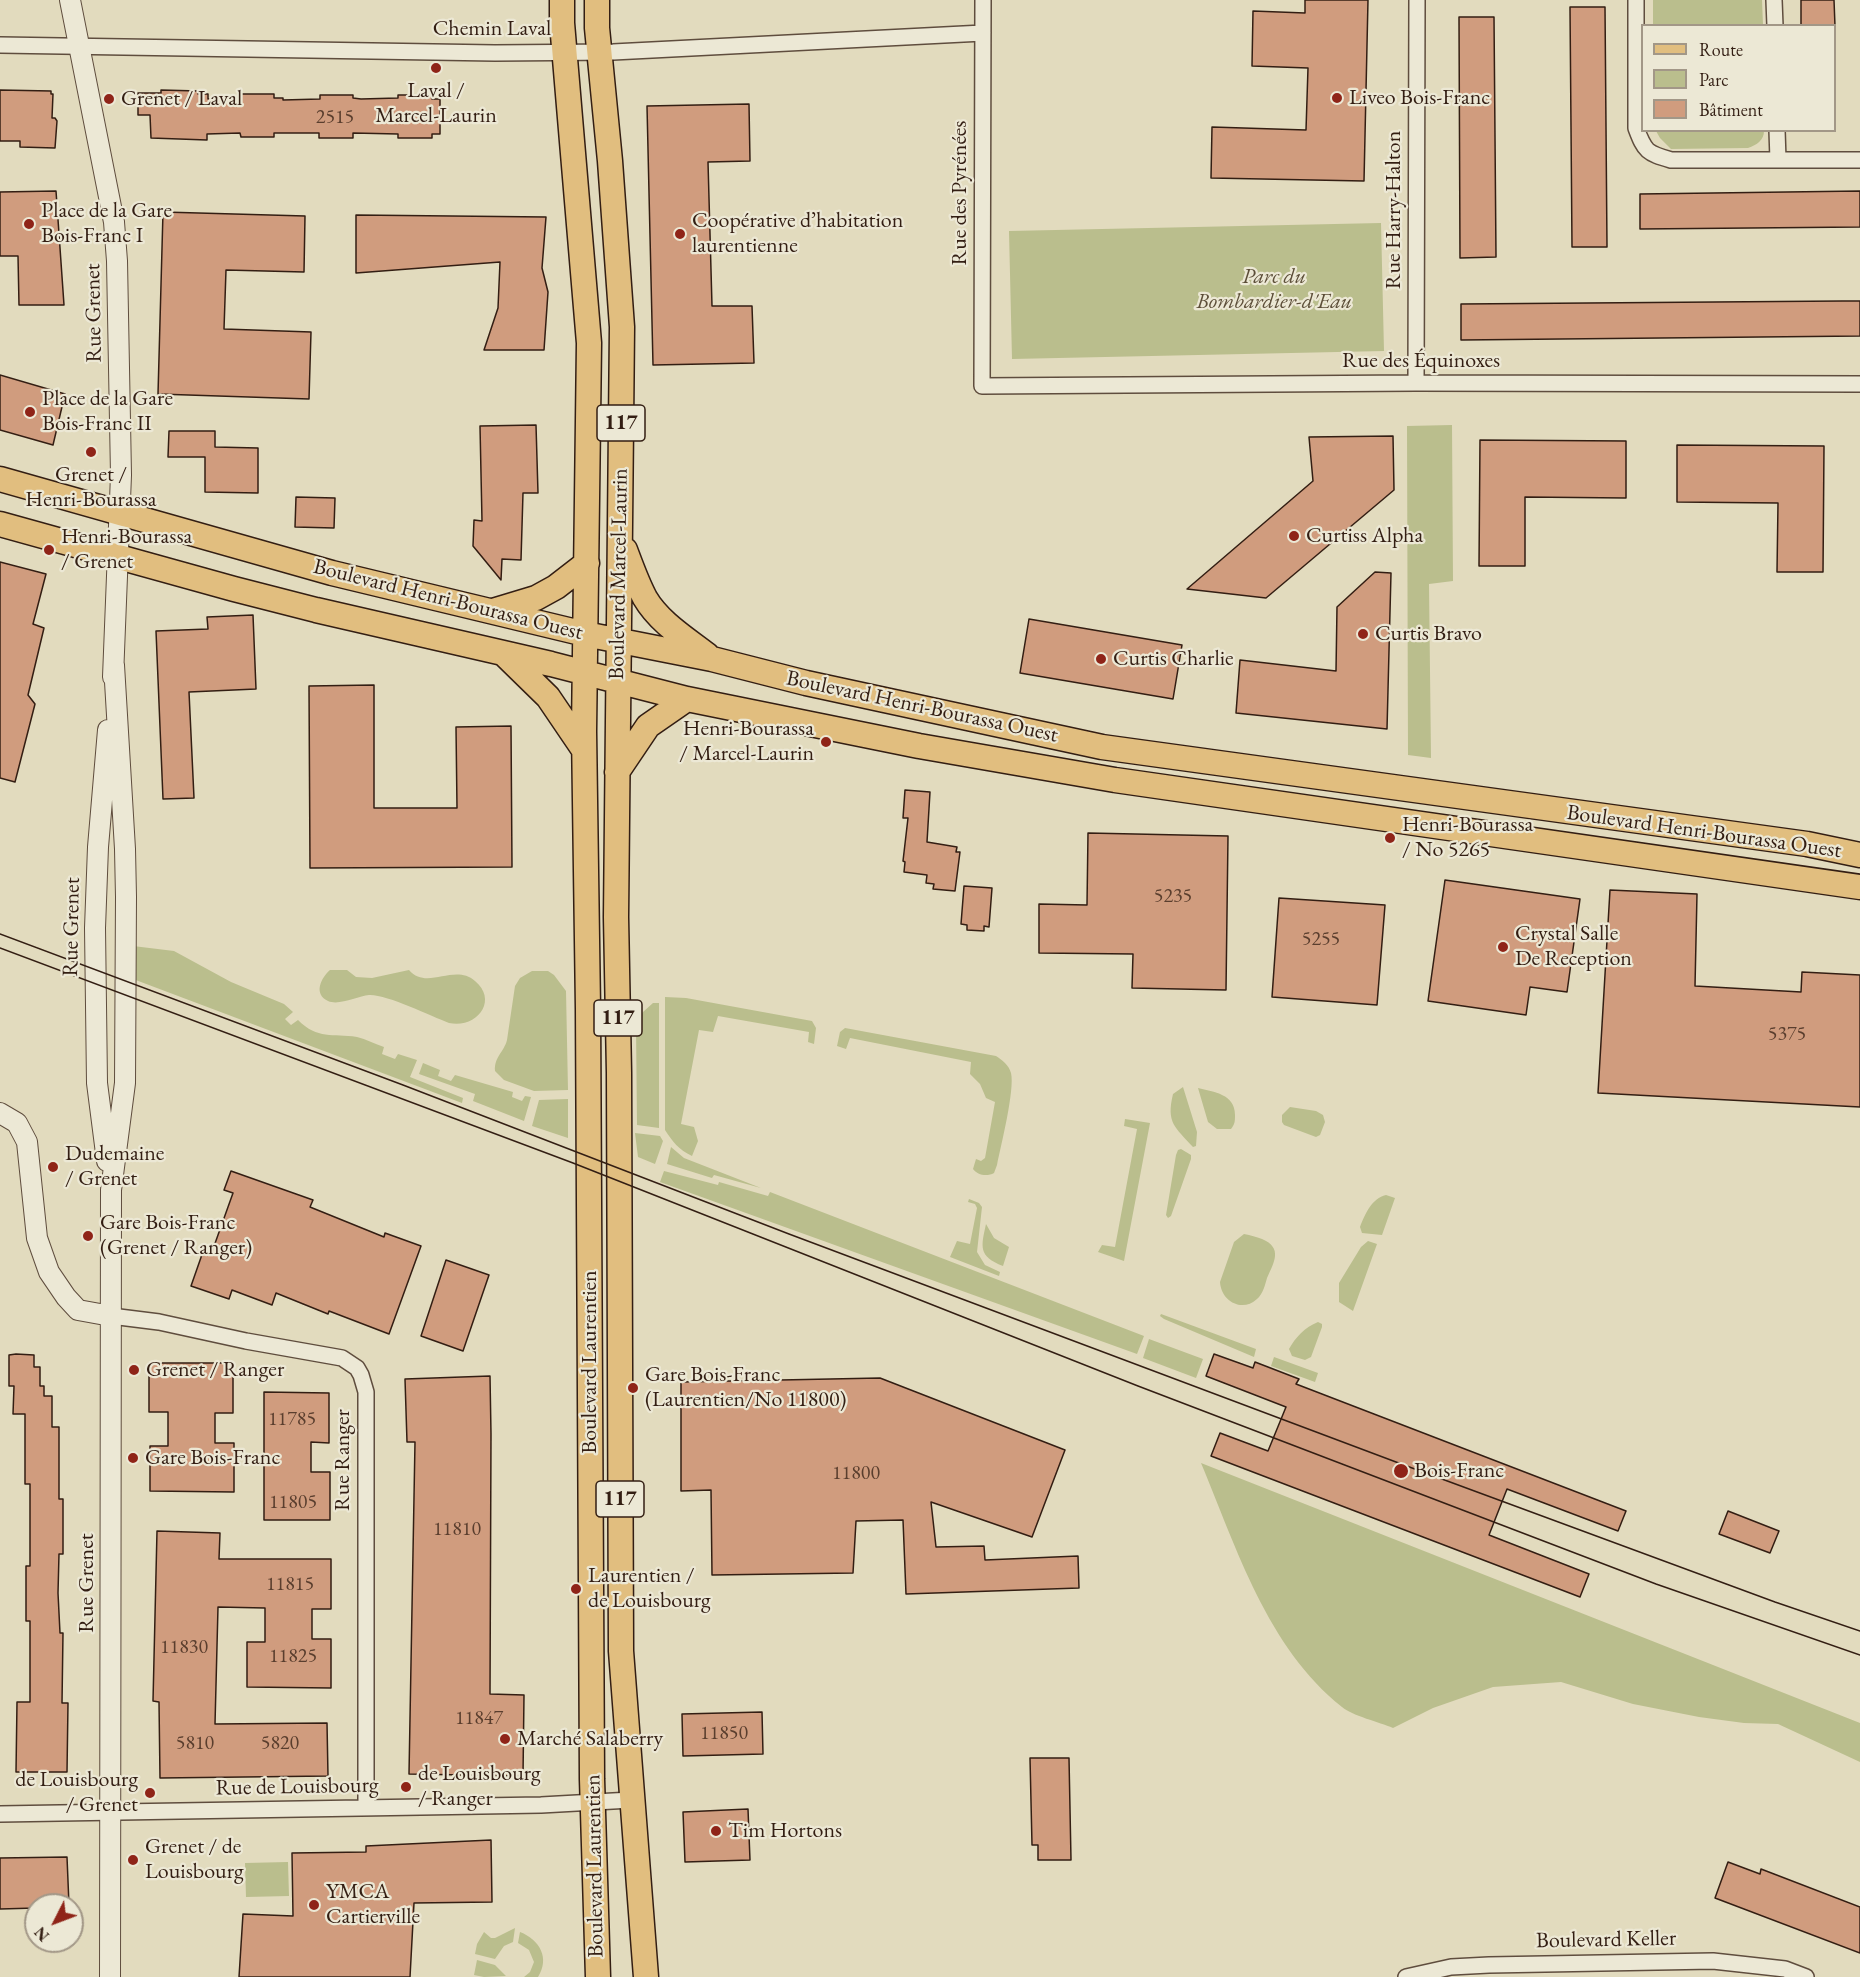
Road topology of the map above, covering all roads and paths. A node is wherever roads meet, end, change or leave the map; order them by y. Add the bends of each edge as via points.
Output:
1 (70, 0) edge
2 (562, 0) edge
3 (597, 0) edge
4 (983, 0) edge
5 (1417, 0) edge
6 (1636, 0) edge
7 (1774, 0) edge
8 (1774, 24) edge
9 (983, 33) junction
10 (0, 45) edge
11 (78, 45) junction
12 (565, 51) junction
13 (600, 52) junction
14 (1777, 132) edge
15 (1778, 160) junction
16 (1860, 160) edge
17 (1416, 383) junction
18 (1860, 384) edge
19 (982, 386) joint
20 (0, 479) edge
21 (120, 514) junction
22 (0, 524) edge
23 (621, 540) junction
24 (118, 557) junction
25 (587, 563) junction
26 (491, 612) junction
27 (585, 634) junction
28 (619, 640) junction
29 (503, 653) junction
30 (712, 659) junction
31 (114, 665) junction
32 (584, 673) junction
33 (618, 682) junction
34 (687, 699) junction
35 (584, 750) junction
36 (617, 771) junction
37 (1860, 855) edge
38 (1860, 888) edge
39 (0, 1113) edge
40 (589, 1143) joint
41 (618, 1149) joint
42 (111, 1190) junction
43 (111, 1316) junction
44 (632, 1800) junction
45 (592, 1802) junction
46 (366, 1808) junction
47 (110, 1812) junction
48 (0, 1814) edge
49 (1489, 1971) edge
50 (1785, 1973) edge
51 (110, 1977) edge
52 (598, 1977) edge
53 (646, 1977) edge
54 (1406, 1977) edge
55 (1806, 1977) edge

1 - 11 street, Rue Grenet
2 - 12 main road, Boulevard Marcel-Laurin / 117
3 - 13 main road, Boulevard Marcel-Laurin / 117
4 - 9 street, Rue des Pyrénées
5 - 17 street, Rue Harry-Halton
6 - 15 street via 1636,128 1643,148 1671,160
7 - 8 street
9 - 13 street, Chemin Laval
9 - 19 street, Rue des Pyrénées
10 - 11 street, Chemin Laval
11 - 12 street, Chemin Laval
11 - 21 street, Rue Grenet via 114,222
12 - 13 street, Chemin Laval
12 - 25 main road, Boulevard Marcel-Laurin / 117 via 589,343
13 - 23 main road, Boulevard Marcel-Laurin / 117 via 621,306
14 - 15 street
15 - 16 street
17 - 18 street, Rue des Équinoxes
17 - 19 street, Rue des Équinoxes
20 - 21 main road, Boulevard Henri-Bourassa Ouest
21 - 24 street, Rue Grenet
21 - 26 main road, Boulevard Henri-Bourassa Ouest
22 - 24 main road, Boulevard Henri-Bourassa Ouest
23 - 28 main road, Boulevard Marcel-Laurin / 117
23 - 30 main road via 653,609
24 - 29 main road, Boulevard Henri-Bourassa Ouest via 286,602
24 - 31 street, Rue Grenet
25 - 26 main road via 536,598
25 - 27 main road, Boulevard Marcel-Laurin / 117
26 - 27 main road, Boulevard Henri-Bourassa Ouest
27 - 28 main road, Boulevard Henri-Bourassa Ouest
27 - 32 main road, Boulevard Marcel-Laurin / 117
28 - 30 main road, Boulevard Henri-Bourassa Ouest
28 - 33 main road, Boulevard Marcel-Laurin / 117
29 - 32 main road, Boulevard Henri-Bourassa Ouest
29 - 35 main road via 548,696
30 - 37 main road, Boulevard Henri-Bourassa Ouest via 1102,747 1807,844
31 - 42 street, Rue Grenet via 125,849 125,1083
31 - 42 street, Rue Grenet via 95,928 97,1083
32 - 33 main road, Boulevard Henri-Bourassa Ouest
32 - 35 main road, Boulevard Marcel-Laurin / 117
33 - 34 main road, Boulevard Henri-Bourassa Ouest
33 - 36 main road, Boulevard Marcel-Laurin / 117
34 - 36 main road via 648,726
34 - 38 main road, Boulevard Henri-Bourassa Ouest via 1068,773
35 - 40 main road, Boulevard Marcel-Laurin / 117
36 - 41 main road, Boulevard Marcel-Laurin / 117
39 - 43 street via 17,1123 27,1142 37,1238 49,1272 78,1310
40 - 45 main road, Boulevard Laurentien / 117
41 - 44 main road, Boulevard Laurentien / 117 via 621,1651
42 - 43 street, Rue Grenet
43 - 46 street, Rue Ranger via 342,1358 361,1375 366,1392
43 - 47 street, Rue Grenet
44 - 45 street, Rue de Louisbourg
44 - 53 main road, Boulevard Laurentien / 117
45 - 46 street, Rue de Louisbourg
45 - 52 main road, Boulevard Laurentien / 117
46 - 47 street, Rue de Louisbourg
47 - 48 street, Rue de Louisbourg
47 - 51 street, Rue Grenet
49 - 50 street, Boulevard Keller via 1713,1961
49 - 54 street, Boulevard Keller via 1451,1967
50 - 55 street, Boulevard Keller

